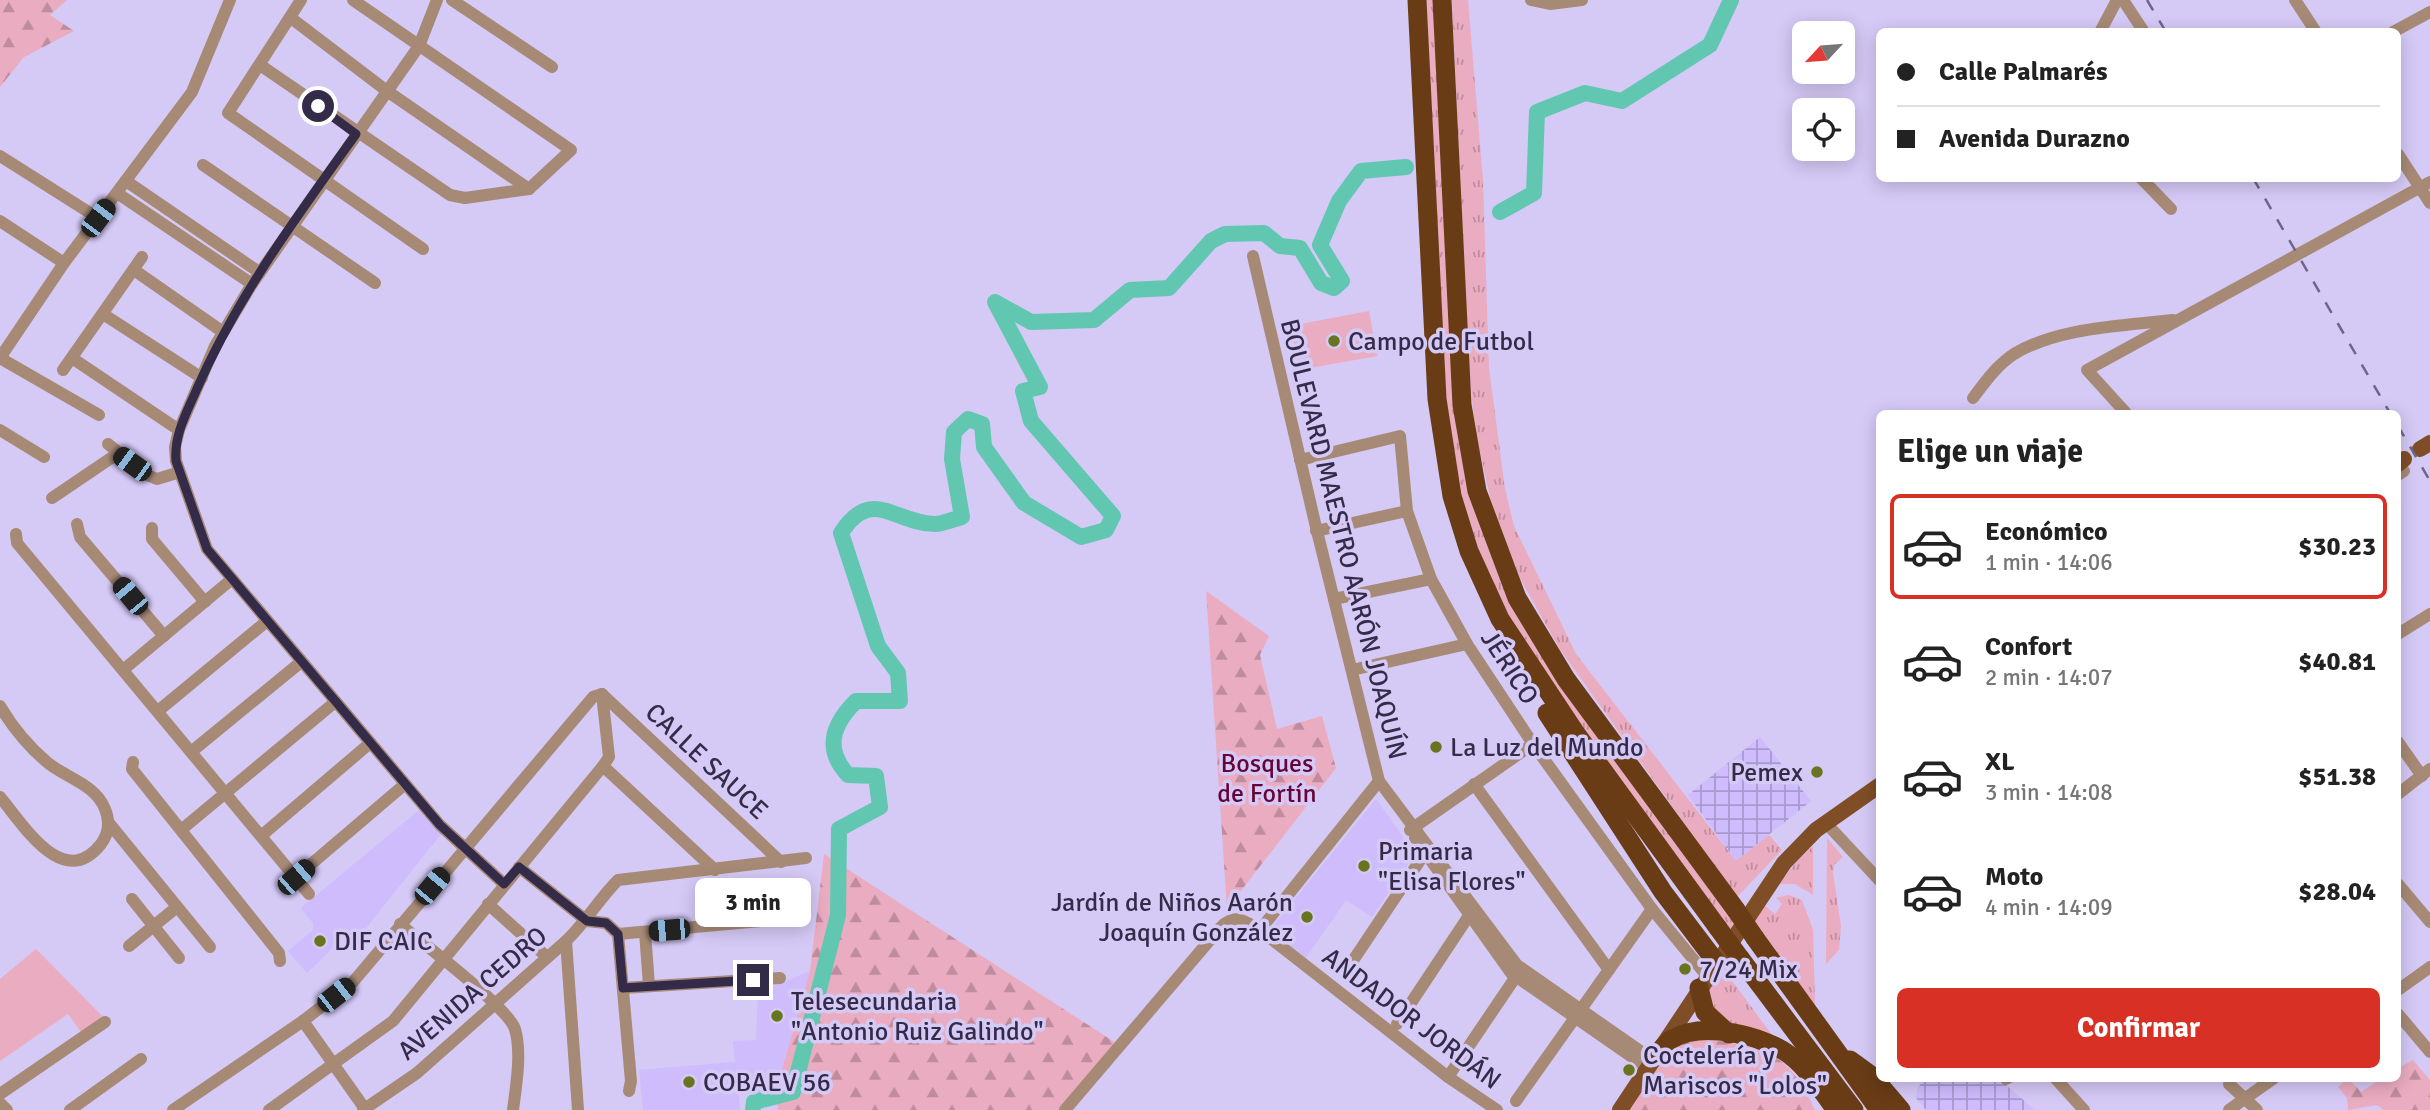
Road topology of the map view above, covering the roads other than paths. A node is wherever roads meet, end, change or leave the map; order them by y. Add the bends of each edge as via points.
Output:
1 (230, 0) edge
2 (301, 0) edge
3 (353, 0) edge
4 (437, 0) edge
5 (453, 0) edge
6 (1418, 0) edge
7 (1442, 0) edge
8 (1531, 0) edge
9 (1582, 0) edge
10 (2117, 0) edge
11 (2123, 0) edge
12 (2295, 0) edge
13 (2430, 12) edge
14 (291, 18) junction
15 (2102, 28) edge
16 (2141, 28) edge
17 (2313, 28) edge
18 (2400, 28) edge
19 (419, 46) junction
20 (260, 65) junction
21 (552, 67) dead end
22 (387, 91) junction
23 (356, 134) junction
24 (0, 156) edge
25 (2401, 157) edge
26 (203, 165) dead end
27 (126, 181) junction
28 (323, 181) junction
29 (2145, 182) edge
30 (2425, 185) edge
31 (529, 189) junction
32 (117, 193) junction
33 (2430, 203) edge
34 (2171, 209) dead end
35 (98, 218) junction
36 (0, 221) edge
37 (291, 225) junction
38 (423, 248) dead end
39 (1253, 256) dead end
40 (142, 257) dead end
41 (64, 263) junction
42 (134, 270) junction
43 (259, 272) junction
44 (375, 283) dead end
45 (252, 284) junction
46 (103, 314) junction
47 (2180, 318) junction
48 (223, 332) junction
49 (0, 358) edge
50 (72, 358) junction
51 (63, 370) dead end
52 (202, 378) junction
53 (1973, 398) dead end
54 (2123, 410) edge
55 (99, 415) dead end
56 (0, 430) edge
57 (179, 430) junction
58 (44, 457) dead end
59 (1300, 460) junction
60 (180, 472) junction
61 (52, 498) dead end
62 (1407, 511) junction
63 (77, 524) dead end
64 (152, 528) dead end
65 (1316, 531) junction
66 (16, 534) dead end
67 (232, 579) junction
68 (1432, 579) junction
69 (1334, 599) junction
70 (205, 602) junction
71 (2430, 614) edge
72 (1500, 619) junction
73 (267, 621) junction
74 (2401, 632) edge
75 (164, 636) junction
76 (1467, 644) junction
77 (301, 662) junction
78 (123, 670) junction
79 (1352, 670) junction
80 (602, 694) junction
81 (334, 703) junction
82 (0, 706) edge
83 (158, 712) junction
84 (369, 744) junction
85 (1533, 744) junction
86 (2401, 745) edge
87 (191, 752) junction
88 (133, 762) dead end
89 (603, 766) junction
90 (2426, 772) edge
91 (1379, 781) junction
92 (1474, 784) junction
93 (404, 785) junction
94 (1876, 788) edge
95 (225, 792) junction
96 (2401, 792) edge
97 (0, 797) edge
98 (1825, 822) junction
99 (109, 823) junction
100 (1411, 827) junction
101 (181, 830) junction
102 (261, 836) junction
103 (464, 849) junction
104 (1427, 851) junction
105 (806, 858) dead end
106 (781, 862) junction
107 (519, 867) junction
108 (715, 870) junction
109 (296, 877) junction
110 (1876, 877) edge
111 (504, 884) junction
112 (2401, 887) edge
113 (309, 894) dead end
114 (132, 899) dead end
115 (488, 904) junction
116 (177, 907) junction
117 (1651, 909) junction
118 (1471, 912) junction
119 (2427, 914) edge
120 (793, 918) dead end
121 (587, 921) junction
122 (400, 924) junction
123 (154, 926) junction
124 (1260, 930) junction
125 (645, 932) junction
126 (618, 934) junction
127 (566, 941) junction
128 (130, 946) dead end
129 (210, 947) dead end
130 (547, 957) junction
131 (179, 958) dead end
132 (280, 961) dead end
133 (444, 961) junction
134 (2430, 967) edge
135 (1609, 970) junction
136 (1346, 971) dead end
137 (1518, 973) junction
138 (1707, 976) junction
139 (780, 978) dead end
140 (649, 986) junction
141 (623, 988) junction
142 (2401, 988) edge
143 (494, 1004) junction
144 (1577, 1013) junction
145 (2401, 1018) edge
146 (303, 1021) junction
147 (106, 1022) dead end
148 (1397, 1024) dead end
149 (1729, 1034) junction
150 (1834, 1048) junction
151 (2430, 1052) edge
152 (141, 1059) dead end
153 (1653, 1061) junction
154 (334, 1065) junction
155 (1448, 1076) junction
156 (1876, 1081) edge
157 (1877, 1082) edge
158 (2059, 1082) edge
159 (2228, 1082) edge
160 (2229, 1082) edge
161 (2268, 1082) edge
162 (629, 1091) dead end
163 (0, 1094) edge
164 (2245, 1098) junction
165 (1516, 1101) dead end
166 (0, 1103) edge
167 (364, 1109) edge
168 (7, 1110) edge
169 (70, 1110) edge
170 (174, 1110) edge
171 (268, 1110) edge
172 (513, 1110) edge
173 (578, 1110) edge
174 (1065, 1110) edge
175 (1497, 1110) edge
176 (1620, 1110) edge
177 (1836, 1110) edge
178 (1854, 1110) edge
179 (1879, 1110) edge
180 (1901, 1110) edge
181 (2084, 1110) edge
182 (2221, 1110) edge
183 (2229, 1110) edge
184 (2257, 1110) edge

1 - 27 street via 192,92
2 - 14 street
3 - 19 street
4 - 19 street
5 - 21 street
6 - 72 highway via 1441,433 1452,496 1469,551
7 - 150 highway, bridge via 1460,373 1470,460 1485,518 1517,598 1549,653
8 - 9 street via 1550,4
10 - 15 street
11 - 16 street
12 - 17 street
13 - 18 street
14 - 20 street
14 - 22 street
19 - 22 street
19 - 31 street via 571,150
20 - 23 street
20 - 28 street via 228,113
22 - 23 street
22 - 31 street
23 - 28 street
23 - 31 street via 450,195 465,198
24 - 35 street
25 - 30 street
26 - 37 street
27 - 32 street
27 - 43 street
28 - 37 street
28 - 38 street
29 - 34 street
30 - 33 street
30 - 47 street
32 - 35 street
32 - 45 street
35 - 41 street
36 - 41 street
37 - 43 street
37 - 44 street
39 - 59 street, BOULEVARD MAESTRO AARÓN JOAQUÍN
40 - 42 street
41 - 49 street
42 - 46 street
42 - 48 street
43 - 45 street
45 - 48 street
46 - 50 street
46 - 52 street
47 - 53 street via 2086,331 2014,354
47 - 54 street via 2087,370
48 - 52 street
49 - 55 street
50 - 51 street
50 - 57 street
52 - 57 street
56 - 58 street
57 - 60 street via 175,447
59 - 62 street, JÉRICO via 1400,436
59 - 65 street, BOULEVARD MAESTRO AARÓN JOAQUÍN
60 - 61 street via 157,479 113,449
60 - 67 street via 207,549
62 - 65 street
62 - 68 street, JÉRICO
63 - 75 street via 80,537
64 - 70 street via 152,539
65 - 69 street, BOULEVARD MAESTRO AARÓN JOAQUÍN
66 - 78 street via 17,543
67 - 70 street
67 - 73 street
68 - 69 street
68 - 76 street, JÉRICO
69 - 79 street, BOULEVARD MAESTRO AARÓN JOAQUÍN
70 - 75 street
71 - 74 street
72 - 138 highway via 1520,669 1663,892
72 - 178 highway, bridge via 1575,732
73 - 77 street
73 - 83 street
75 - 78 street
76 - 79 street
76 - 85 street, JÉRICO
77 - 81 street
77 - 87 street
78 - 83 street
79 - 91 street, BOULEVARD MAESTRO AARÓN JOAQUÍN
80 - 89 street via 609,757
80 - 103 street via 593,696
80 - 106 street, CALLE SAUCE
81 - 84 street
81 - 95 street
82 - 99 street via 28,745 96,793
83 - 87 street
84 - 93 street
84 - 102 street
85 - 92 street
85 - 117 street, JÉRICO
86 - 90 street
87 - 95 street
88 - 101 street via 132,769
89 - 107 street
89 - 108 street
90 - 96 street
91 - 100 street, BOULEVARD MAESTRO AARÓN JOAQUÍN
91 - 124 street
92 - 100 street
92 - 135 street
93 - 103 street
93 - 109 street
94 - 98 main road
95 - 101 street
95 - 102 street
97 - 99 street via 46,853 64,860 81,859 97,849
98 - 110 street
98 - 138 main road via 1784,863
99 - 116 street
100 - 104 street, BOULEVARD MAESTRO AARÓN JOAQUÍN
101 - 132 street via 279,953
102 - 109 street
103 - 111 street
103 - 122 street
104 - 118 street, BOULEVARD MAESTRO AARÓN JOAQUÍN
104 - 136 street
105 - 106 street
106 - 108 street
107 - 111 street
107 - 121 street
108 - 121 street, AVENIDA CEDRO via 618,880
109 - 113 street
111 - 115 street
112 - 119 street
114 - 123 street
115 - 130 street
115 - 133 street
116 - 123 street
116 - 129 street
117 - 135 street
117 - 138 street, JÉRICO
118 - 137 street, BOULEVARD MAESTRO AARÓN JOAQUÍN
118 - 148 street
120 - 125 street
121 - 126 street via 606,923
121 - 127 street, AVENIDA CEDRO
122 - 133 street
122 - 146 street via 353,982
123 - 128 street
123 - 131 street
124 - 155 street, ANDADOR JORDÁN
124 - 174 street, ANDADOR JORDÁN via 1237,918 1227,921
125 - 126 street
125 - 140 street
126 - 141 street
127 - 130 street, AVENIDA CEDRO
127 - 173 street
130 - 143 street, AVENIDA CEDRO
133 - 143 street
133 - 154 street via 393,1021
134 - 142 street
135 - 144 street
137 - 144 street, BOULEVARD MAESTRO AARÓN JOAQUÍN
137 - 155 street
138 - 149 highway via 1705,1012
138 - 153 main road
139 - 140 street
140 - 141 street
141 - 162 street
143 - 167 street, AVENIDA CEDRO via 417,1073
143 - 172 street via 514,1026 518,1041
144 - 153 street, BOULEVARD MAESTRO AARÓN JOAQUÍN
144 - 165 street
145 - 151 street
146 - 154 street
146 - 170 street
147 - 163 street
149 - 153 highway via 1689,1032 1670,1040
149 - 177 highway via 1766,1041 1783,1050
150 - 156 highway
150 - 179 highway
152 - 169 street
153 - 176 main road
154 - 167 street
154 - 171 street
155 - 175 street, ANDADOR JORDÁN
157 - 180 highway
158 - 181 street
159 - 182 street via 2229,1094
160 - 164 street
161 - 164 street
164 - 183 street
164 - 184 street
166 - 168 street

